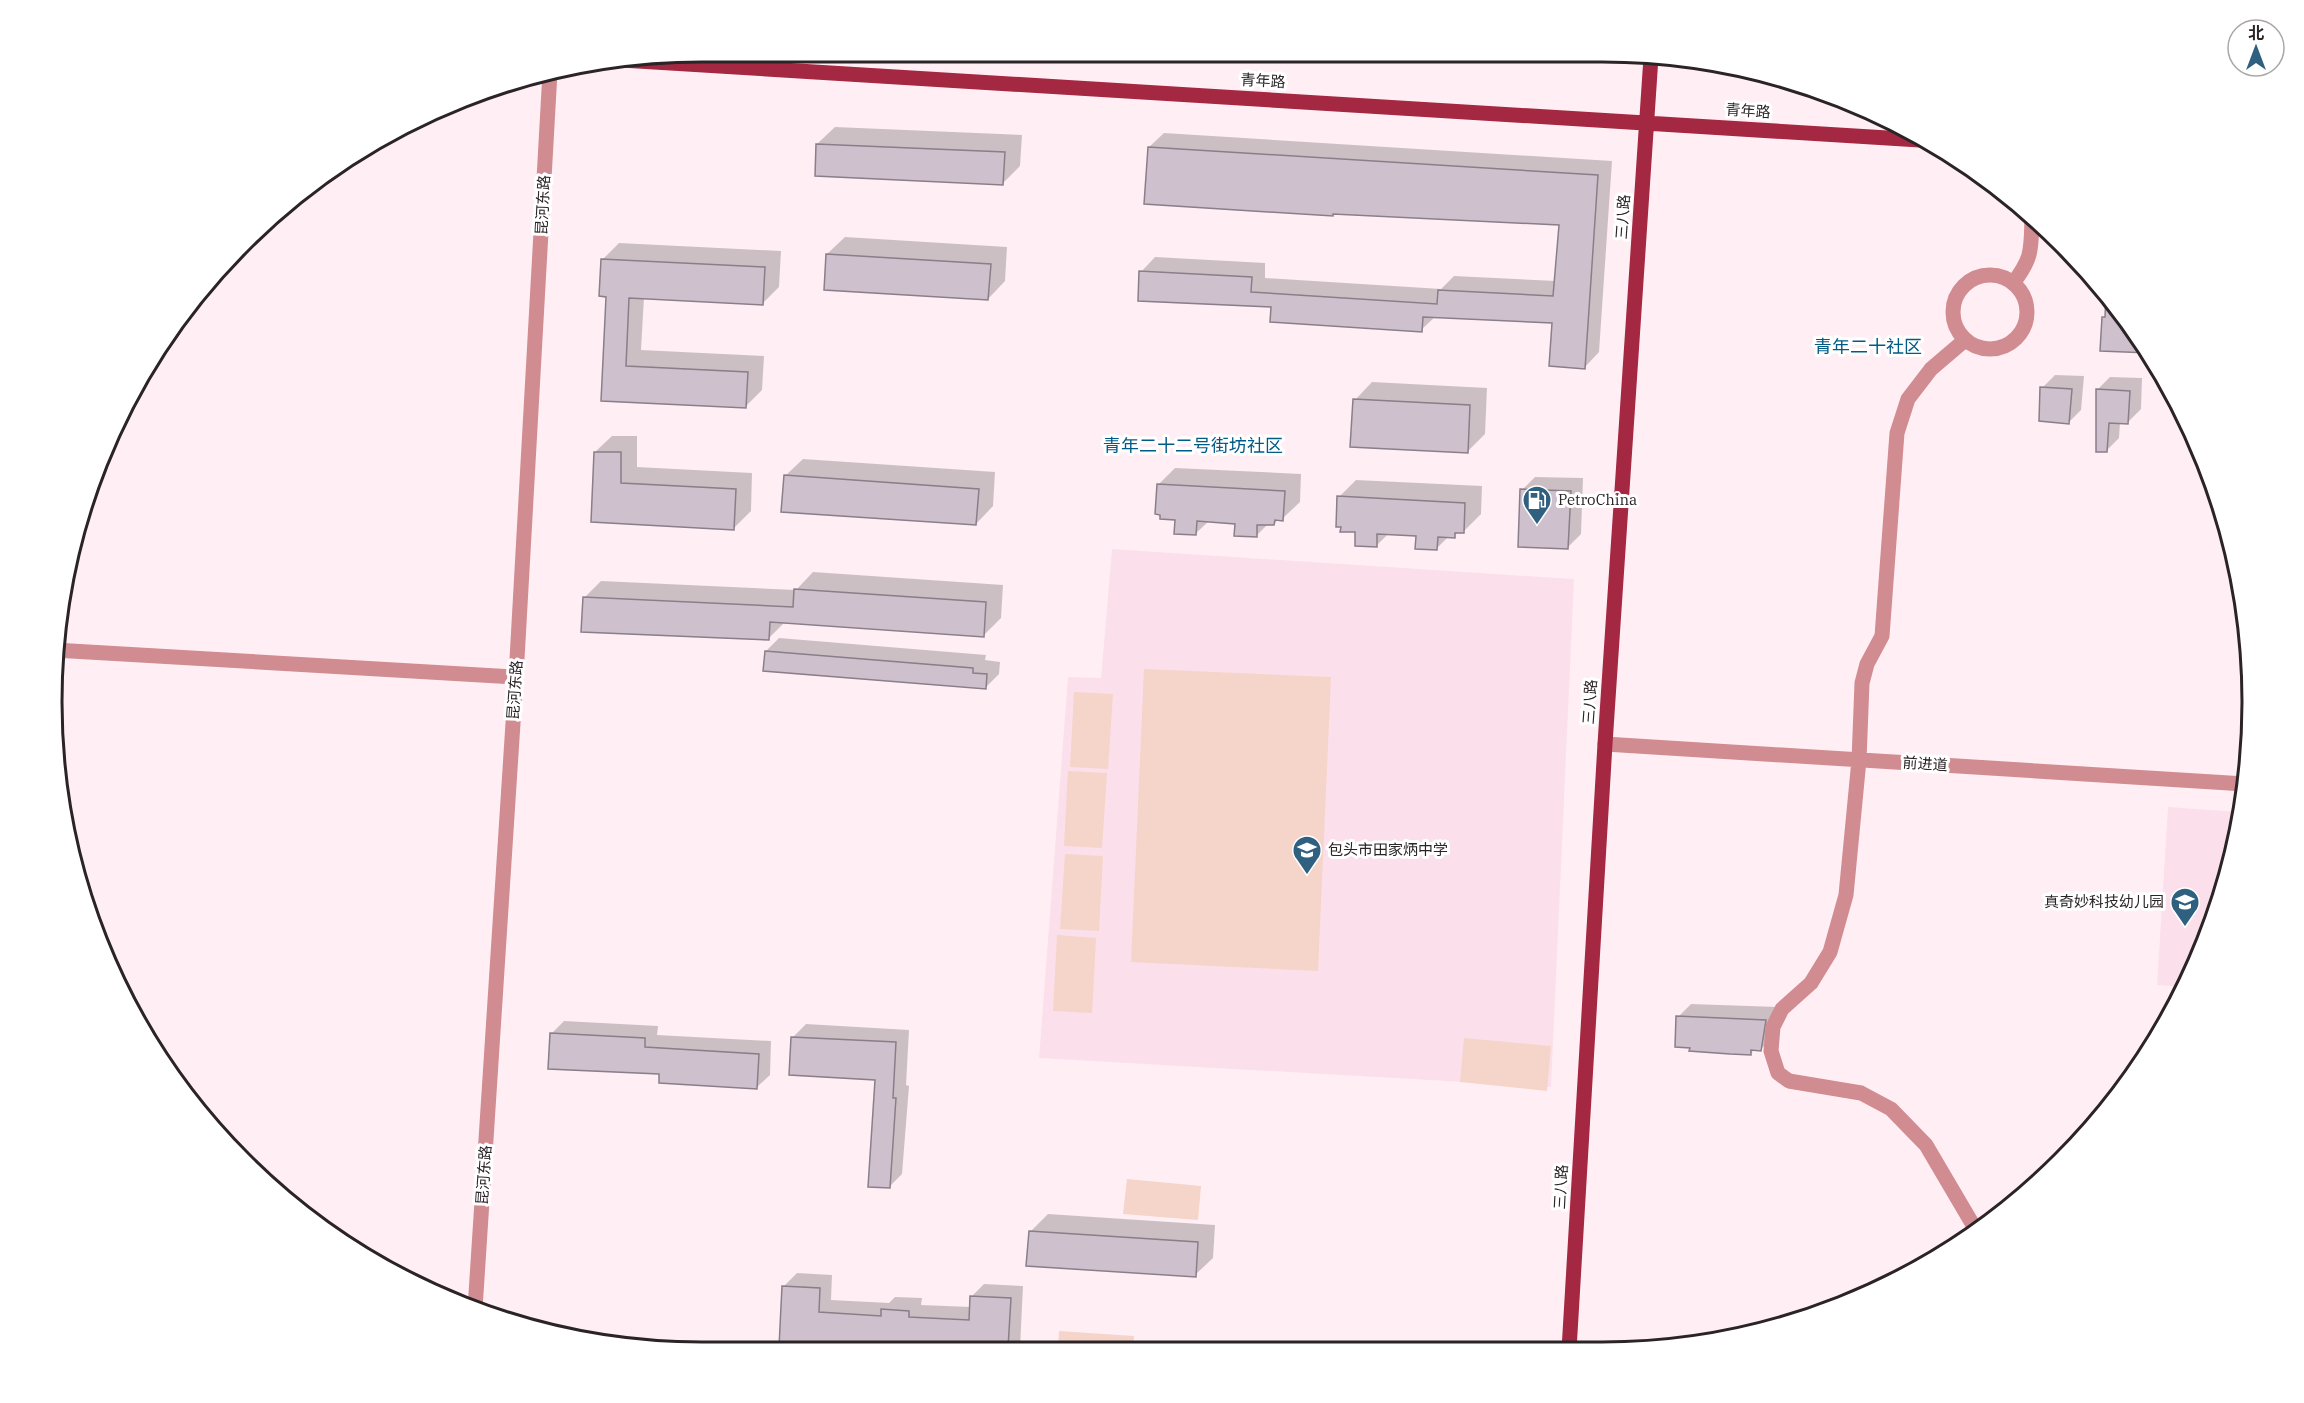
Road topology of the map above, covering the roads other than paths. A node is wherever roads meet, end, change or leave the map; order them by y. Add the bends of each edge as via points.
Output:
1 (668, 63) edge
2 (1651, 64) edge
3 (550, 80) edge
4 (1647, 122) junction
5 (1907, 139) edge
6 (2032, 227) edge
7 (2013, 283) junction
8 (1965, 340) junction
9 (64, 651) edge
10 (516, 677) junction
11 (1605, 744) junction
12 (1860, 760) junction
13 (2237, 784) edge
14 (1972, 1224) edge
15 (477, 1301) edge
16 (1569, 1342) edge

1 - 4 main road, 青年路
2 - 4 main road, 三八路
3 - 10 street, 昆河东路
4 - 5 main road, 青年路
4 - 11 main road, 三八路
6 - 7 street via 2027,266
7 - 8 street via 1995,275 1980,276 1958,294 1954,322
7 - 8 street via 2026,302 2024,330 2001,348 1986,350
8 - 12 street via 1931,369 1908,399 1897,433 1882,636 1862,683
9 - 10 street
10 - 15 street, 昆河东路
11 - 12 street, 前进道
11 - 16 main road, 三八路
12 - 13 street, 前进道
12 - 14 street via 1846,895 1830,952 1811,983 1782,1009 1773,1027 1772,1051 1778,1073 1789,1081 1861,1093 1891,1109 1926,1145

